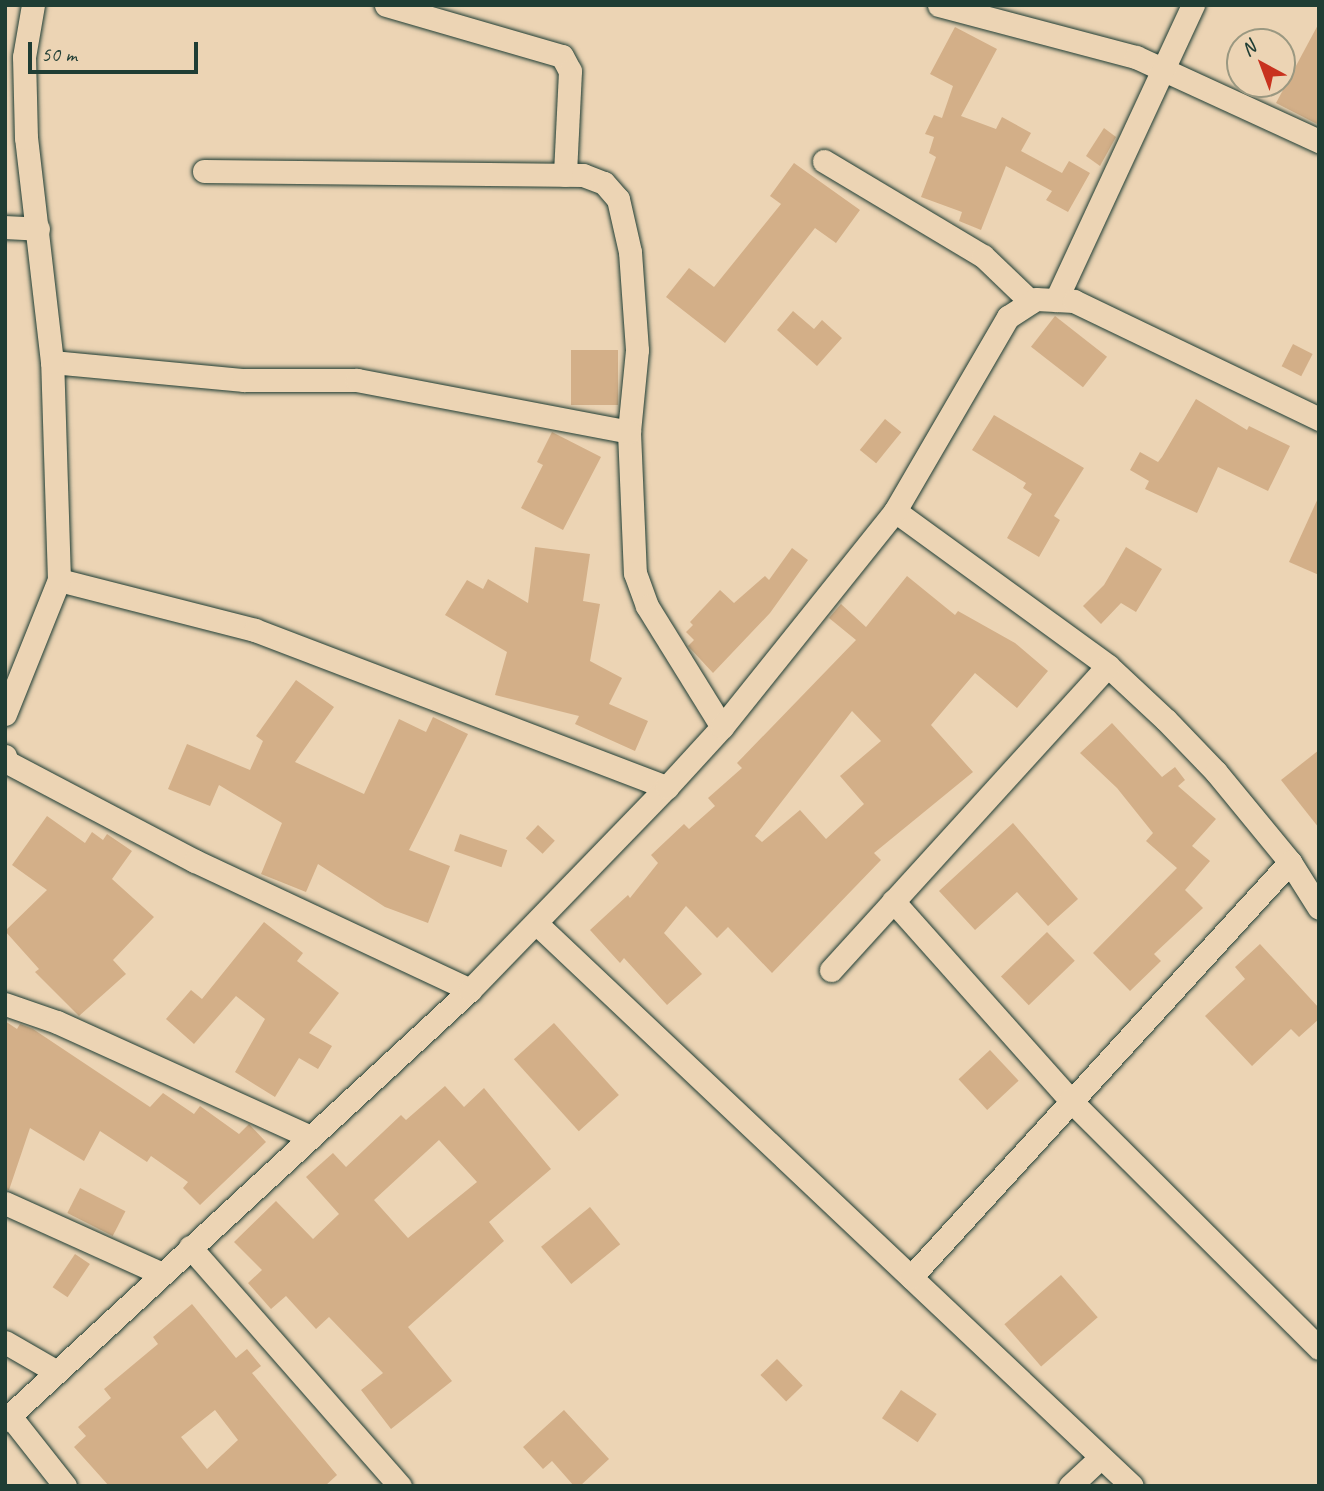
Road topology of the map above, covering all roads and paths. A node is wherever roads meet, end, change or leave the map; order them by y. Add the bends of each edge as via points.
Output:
1 (33, 5) edge
2 (386, 5) edge
3 (941, 5) edge
4 (1193, 5) edge
5 (15, 55) edge
6 (1165, 69) junction
7 (1319, 141) edge
8 (824, 161) dead end
9 (204, 171) dead end
10 (565, 174) junction
11 (5, 227) edge
12 (38, 229) junction
13 (1056, 300) junction
14 (1031, 302) junction
15 (52, 362) junction
16 (1319, 419) edge
17 (629, 432) junction
18 (895, 511) junction
19 (59, 580) junction
20 (1108, 666) junction
21 (5, 714) edge
22 (722, 727) junction
23 (5, 756) edge
24 (667, 787) junction
25 (1290, 862) junction
26 (893, 901) junction
27 (1319, 908) edge
28 (537, 924) junction
29 (831, 970) dead end
30 (470, 990) junction
31 (5, 1004) edge
32 (1070, 1100) junction
33 (311, 1137) junction
34 (5, 1203) edge
35 (190, 1247) junction
36 (162, 1274) junction
37 (911, 1277) junction
38 (5, 1342) edge
39 (1319, 1348) edge
40 (57, 1372) junction
41 (8, 1418) edge
42 (1101, 1457) junction
43 (65, 1486) edge
44 (400, 1486) edge
45 (1070, 1486) edge
46 (1132, 1486) edge

1 - 5 street
2 - 10 street via 562,56 570,71
3 - 6 street
4 - 6 street
5 - 12 street
6 - 7 street
6 - 13 street
8 - 14 street via 983,256
9 - 10 street
10 - 17 street via 604,183 618,199 630,253 637,350
11 - 12 street
12 - 15 street
13 - 14 street
13 - 16 street via 1074,302
14 - 18 street via 1008,317
15 - 17 street via 244,380 357,380
15 - 19 street
17 - 22 street via 639,589
18 - 20 street
18 - 22 street
19 - 21 street
19 - 24 street via 255,630
20 - 25 street via 1216,772
20 - 26 street
22 - 24 street
23 - 30 street via 7,762 195,861
24 - 28 street
25 - 27 street
25 - 32 street
26 - 29 street
26 - 32 street
28 - 30 street
28 - 37 street
30 - 33 street
31 - 33 street via 57,1022
32 - 37 street
32 - 39 street
33 - 35 street
34 - 36 street
35 - 36 street
35 - 44 street
36 - 40 street
37 - 42 street
38 - 40 street
40 - 41 street
41 - 43 street
42 - 45 street
42 - 46 street

